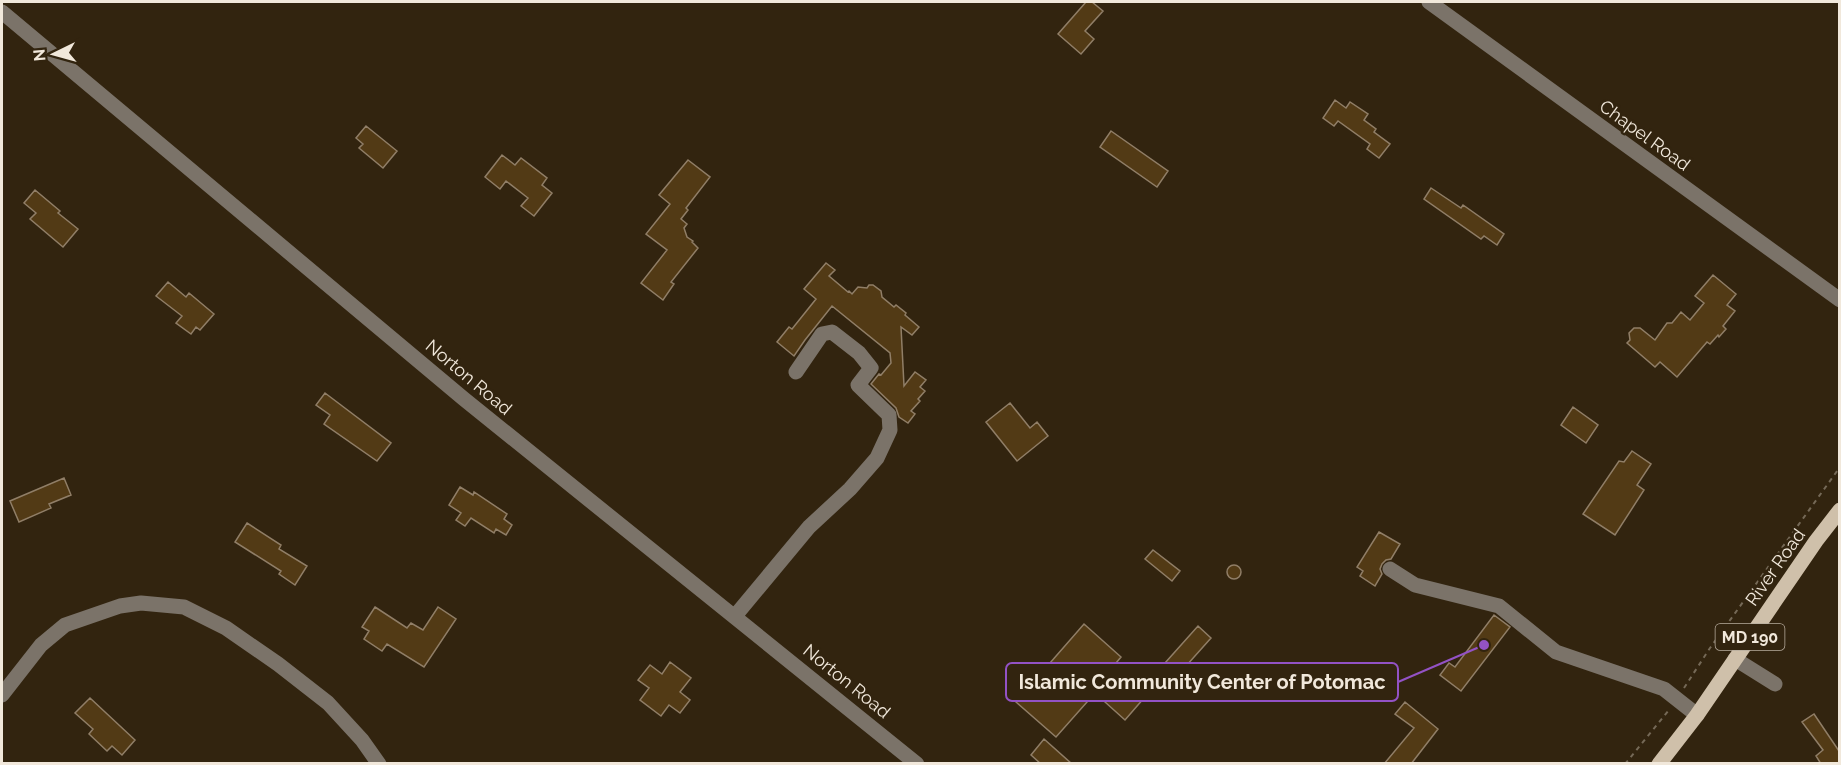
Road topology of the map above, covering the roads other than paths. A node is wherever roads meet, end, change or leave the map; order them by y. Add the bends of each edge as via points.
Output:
1 (1429, 2) edge
2 (2, 12) edge
3 (1839, 300) edge
4 (796, 372) dead end
5 (1839, 510) edge
6 (1390, 569) dead end
7 (735, 616) junction
8 (1735, 659) junction
9 (1775, 684) dead end
10 (2, 695) edge
11 (1697, 715) junction
12 (379, 764) edge
13 (917, 764) edge
14 (1659, 764) edge

1 - 3 street, Chapel Road
2 - 7 street, Norton Road via 464,399
4 - 7 street via 822,333 832,332 859,352 871,368 858,385 889,415 890,430 877,458 809,527
5 - 8 main road, River Road / MD 190
6 - 11 street via 1414,585 1499,606 1556,652 1664,689
7 - 13 street, Norton Road
8 - 9 street
8 - 11 main road, River Road / MD 190
10 - 12 street via 41,645 65,625 130,604 184,607 226,628 328,703
11 - 14 main road, River Road / MD 190

